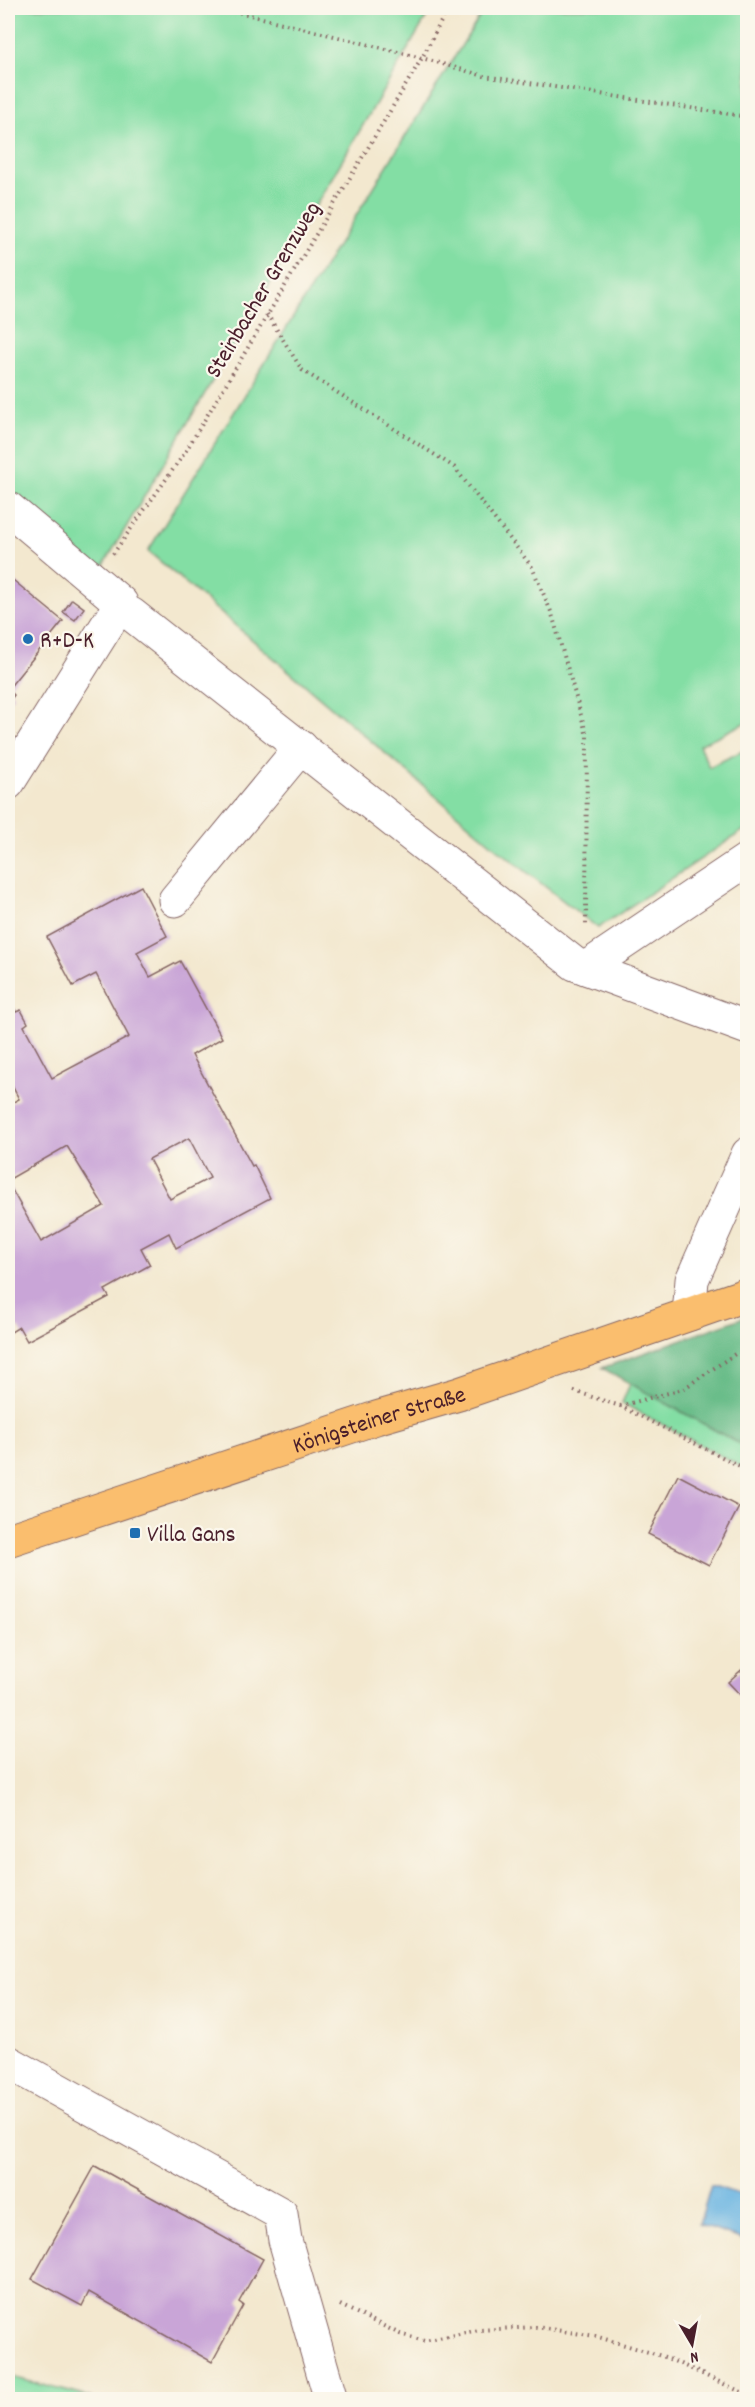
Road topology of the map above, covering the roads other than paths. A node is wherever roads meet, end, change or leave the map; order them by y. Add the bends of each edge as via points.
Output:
1 (8, 508) edge
2 (116, 600) junction
3 (301, 747) junction
4 (8, 783) edge
5 (747, 859) edge
6 (175, 900) dead end
7 (586, 968) junction
8 (747, 1028) edge
9 (747, 1154) edge
10 (747, 1294) edge
11 (689, 1314) junction
12 (8, 1540) edge
13 (8, 2062) edge
14 (331, 2400) edge

1 - 2 street
2 - 3 street
2 - 4 street
3 - 6 street
3 - 7 street via 575,964
5 - 7 street
7 - 8 street
9 - 11 street via 692,1281
10 - 11 main road, Königsteiner Straße
11 - 12 main road, Königsteiner Straße via 552,1374
13 - 14 street via 281,2214

